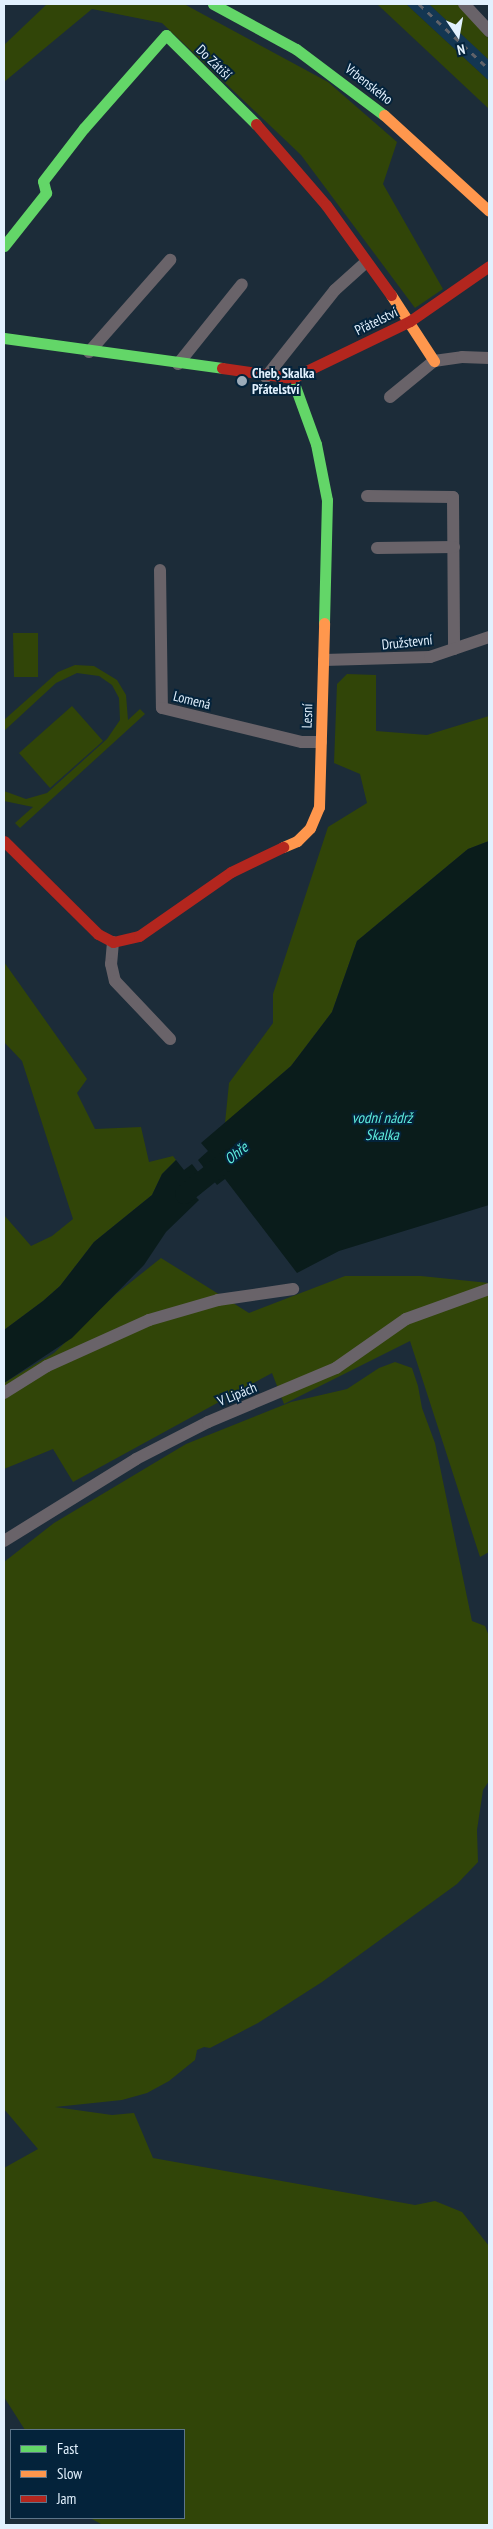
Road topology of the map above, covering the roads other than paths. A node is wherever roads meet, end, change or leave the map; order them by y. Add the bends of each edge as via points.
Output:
1 (213, 4) edge
2 (464, 4) edge
3 (489, 31) edge
4 (489, 211) edge
5 (4, 246) edge
6 (170, 260) dead end
7 (365, 263) junction
8 (489, 266) edge
9 (242, 284) dead end
10 (410, 321) junction
11 (4, 338) edge
12 (90, 352) junction
13 (489, 358) edge
14 (434, 362) junction
15 (178, 364) junction
16 (266, 377) junction
17 (292, 378) junction
18 (390, 397) dead end
19 (367, 496) dead end
20 (454, 547) junction
21 (377, 548) dead end
22 (160, 570) dead end
23 (489, 637) edge
24 (454, 649) junction
25 (324, 660) junction
26 (321, 742) junction
27 (4, 841) edge
28 (113, 942) junction
29 (170, 1039) dead end
30 (293, 1289) dead end
31 (489, 1289) edge
32 (4, 1393) edge
33 (4, 1542) edge

1 - 4 street, Vrbenského via 296,49 351,87 408,134
2 - 3 street
5 - 7 street, Do Zátiší via 46,193 42,181 166,35 272,139 326,205
6 - 12 street
7 - 10 street, Do Zátiší
7 - 16 street via 335,290
8 - 10 street, Přátelství
9 - 15 street
10 - 14 street
10 - 17 street, Přátelství
11 - 12 street, Přátelství
12 - 15 street, Přátelství
13 - 14 street via 469,356
14 - 18 street
15 - 16 street, Přátelství
16 - 17 street, Přátelství
17 - 25 street, Lesní via 316,444 326,487
19 - 20 street via 453,497
20 - 21 street
20 - 24 street
22 - 26 street, Lomená via 162,708 302,742
23 - 24 street, Družstevní
24 - 25 street, Družstevní via 414,659
25 - 26 street, Lesní
26 - 28 street, Lesní via 319,807 310,828 297,841 231,872 139,936
27 - 28 street via 98,934
28 - 29 street via 111,964 115,981
30 - 32 street via 218,1300 149,1320 47,1366
31 - 33 street, V Lipách via 406,1320 336,1368 208,1422 136,1459

